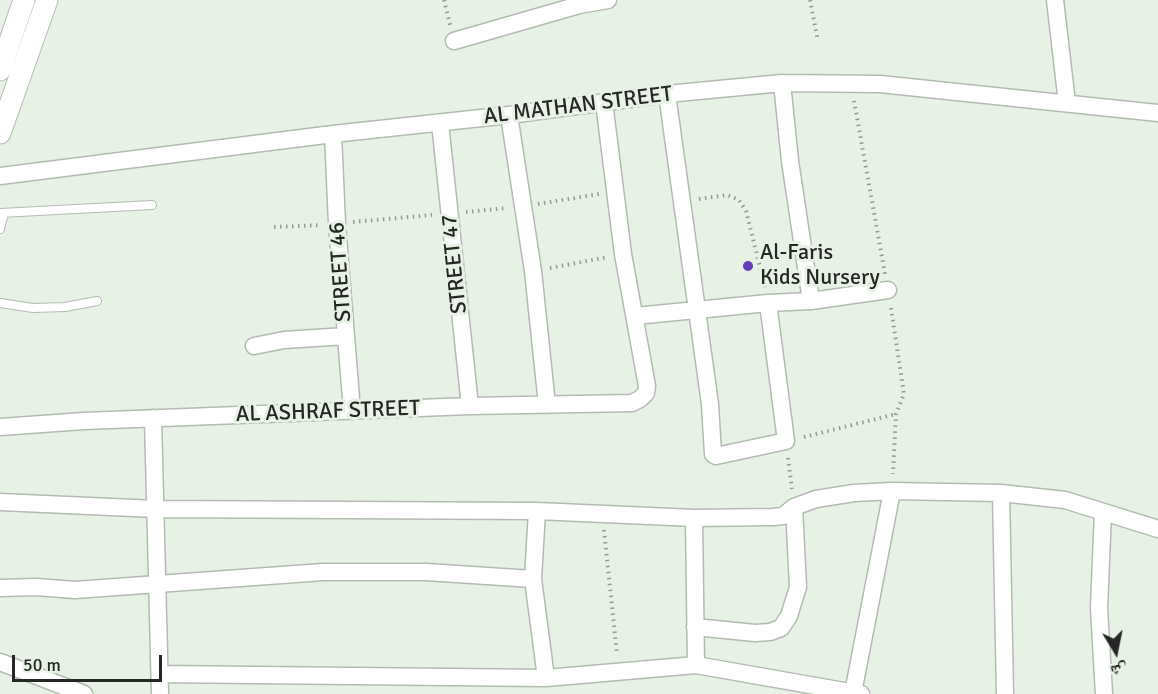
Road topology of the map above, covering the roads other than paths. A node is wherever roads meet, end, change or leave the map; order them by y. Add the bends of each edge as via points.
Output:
1 (24, 0) edge
2 (47, 0) edge
3 (608, 0) edge
4 (1055, 0) edge
5 (454, 41) road end
6 (0, 70) edge
7 (782, 83) junction
8 (667, 94) junction
9 (604, 102) junction
10 (1067, 103) junction
11 (1158, 113) edge
12 (509, 115) junction
13 (440, 123) junction
14 (0, 133) edge
15 (333, 134) junction
16 (0, 176) edge
17 (152, 205) dead end
18 (2, 213) edge
19 (0, 229) edge
20 (888, 290) road end
21 (97, 301) dead end
22 (811, 301) junction
23 (0, 303) edge
24 (768, 303) junction
25 (698, 311) junction
26 (635, 316) junction
27 (346, 336) junction
28 (254, 346) dead end
29 (547, 405) junction
30 (470, 406) junction
31 (352, 411) junction
32 (153, 418) junction
33 (0, 427) edge
34 (892, 491) junction
35 (1001, 493) junction
36 (0, 502) edge
37 (794, 507) junction
38 (156, 509) junction
39 (537, 511) junction
40 (1104, 512) junction
41 (694, 518) junction
42 (1158, 529) edge
43 (533, 579) junction
44 (157, 585) junction
45 (0, 588) edge
46 (695, 627) junction
47 (0, 663) edge
48 (696, 665) junction
49 (160, 674) junction
50 (546, 678) junction
51 (857, 693) edge
52 (84, 694) edge
53 (160, 694) edge
54 (1005, 694) edge
55 (1104, 694) edge

1 - 6 street
2 - 14 street
3 - 5 street
4 - 10 street
7 - 8 street, AL MATHAN STREET
7 - 10 street, AL MATHAN STREET via 851,82
7 - 22 street
8 - 9 street, AL MATHAN STREET
8 - 25 street
9 - 12 street, AL MATHAN STREET
9 - 26 street via 614,192
10 - 11 street, AL MATHAN STREET
12 - 13 street, AL MATHAN STREET
12 - 29 street via 534,271
13 - 15 street, AL MATHAN STREET
13 - 30 street, STREET 47
15 - 16 street, AL MATHAN STREET
15 - 27 street, STREET 46
17 - 18 lane
18 - 19 lane
20 - 22 street
21 - 23 lane via 33,308
22 - 24 street
24 - 25 street
24 - 25 street via 786,441 719,456 715,455
25 - 26 street
26 - 29 street, AL ASHRAF STREET via 646,393 632,403
27 - 28 street
27 - 31 street, STREET 46
29 - 30 street, AL ASHRAF STREET
30 - 31 street, AL ASHRAF STREET
31 - 32 street, AL ASHRAF STREET
32 - 33 street, AL ASHRAF STREET
32 - 38 street
34 - 35 street
34 - 37 street via 816,499
34 - 51 street
35 - 40 street via 1065,500
35 - 54 street
36 - 38 street
37 - 41 street via 783,516
37 - 46 street via 798,587 781,628 755,633
38 - 39 street
38 - 44 street
39 - 41 street
39 - 43 street
40 - 42 street
40 - 55 street via 1099,608
41 - 46 street
43 - 44 street via 426,572 323,572
43 - 50 street
44 - 45 street via 75,590
44 - 49 street
46 - 48 street
47 - 52 street
48 - 50 street
48 - 51 street
49 - 50 street
49 - 53 street

